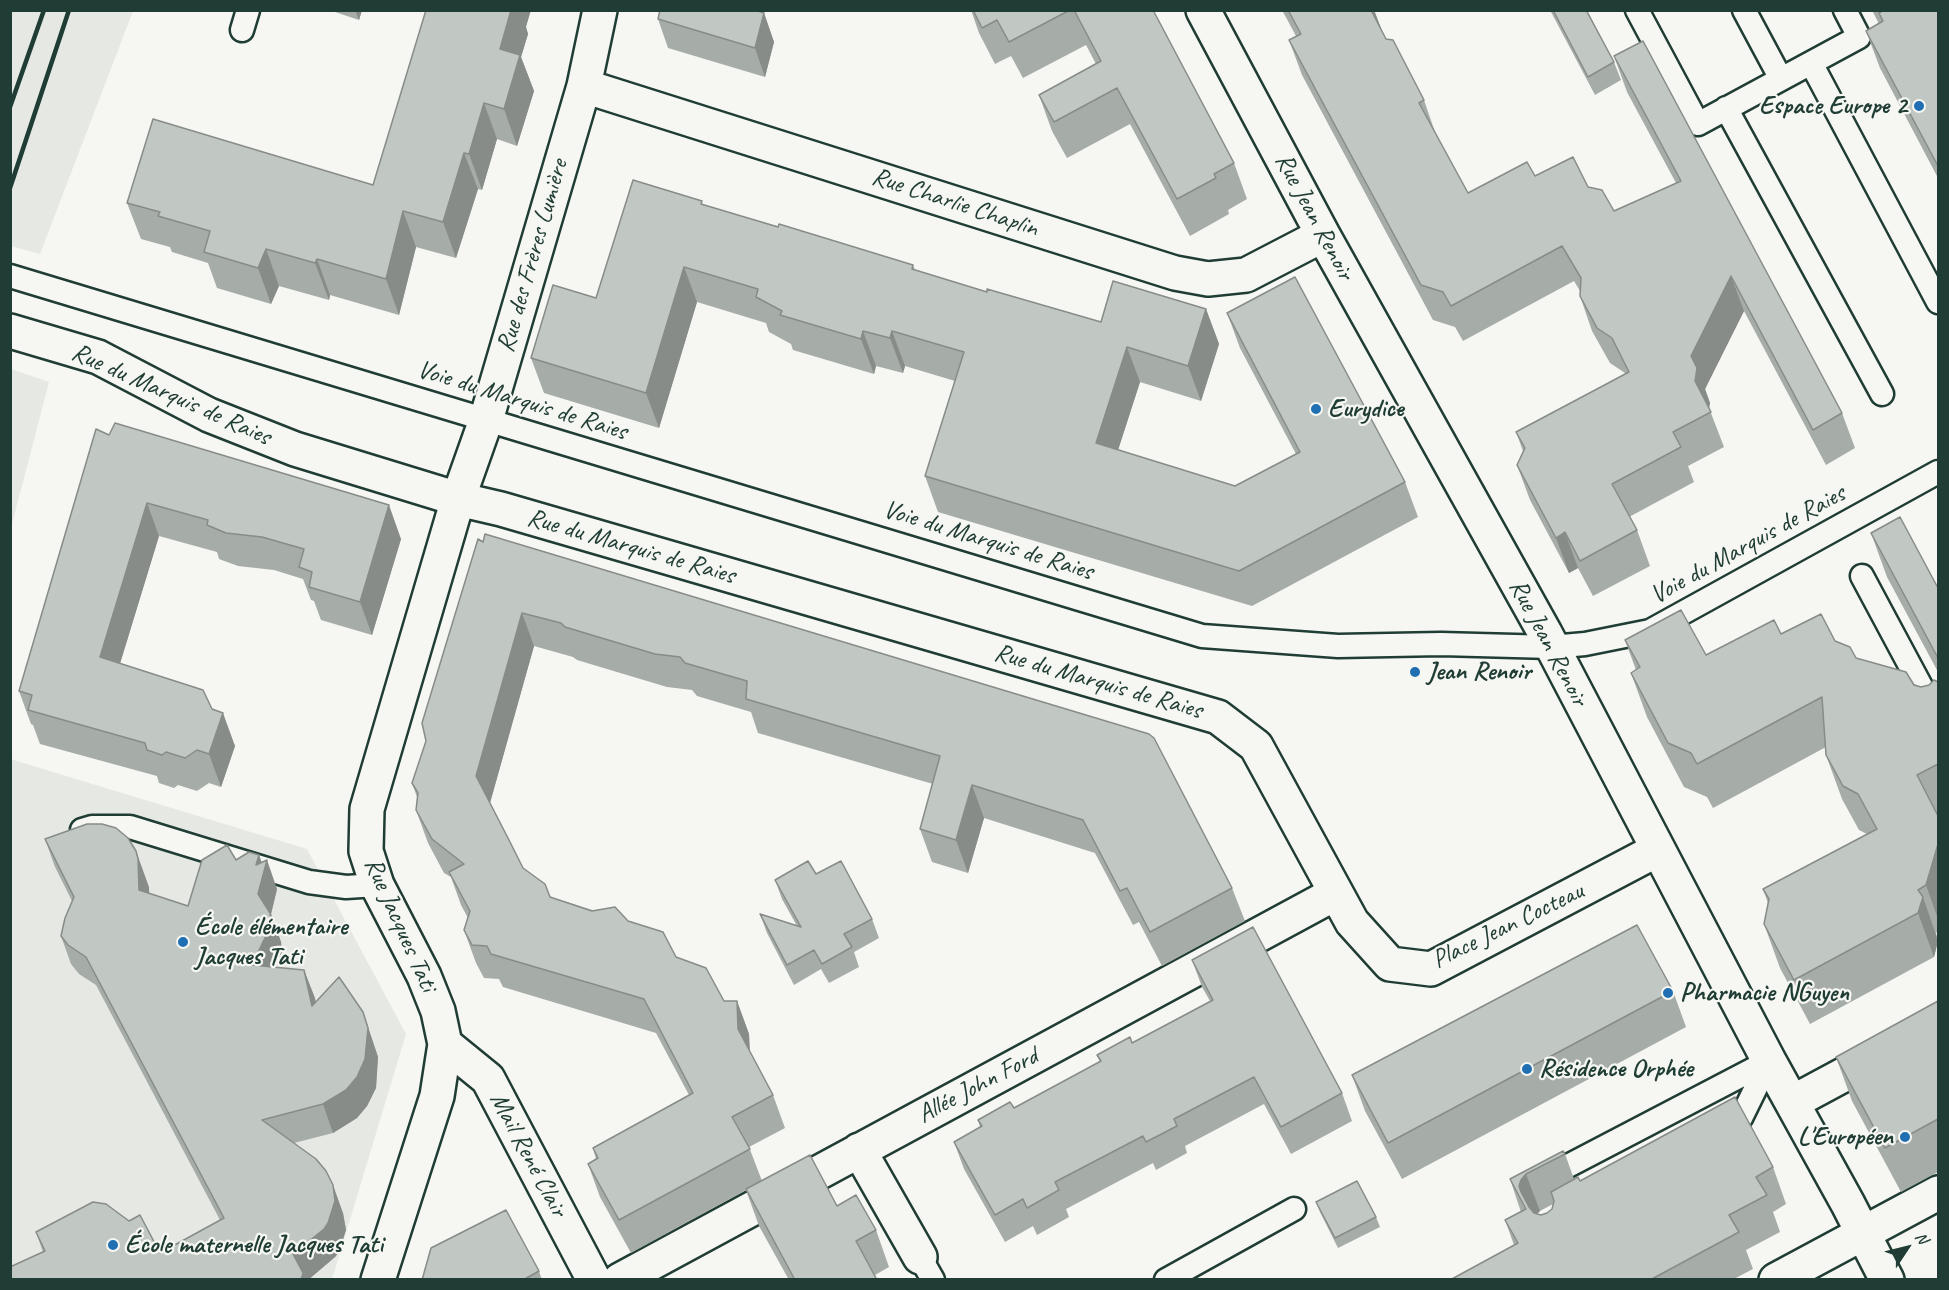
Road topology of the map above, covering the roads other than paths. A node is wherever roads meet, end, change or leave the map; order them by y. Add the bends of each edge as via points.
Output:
1 (600, 10) edge
2 (1203, 10) edge
3 (1637, 10) edge
4 (1744, 10) edge
5 (1845, 10) edge
6 (1859, 37) junction
7 (1881, 42) edge
8 (1811, 63) junction
9 (1781, 79) junction
10 (584, 86) junction
11 (1726, 108) junction
12 (1323, 235) junction
13 (10, 276) edge
14 (1938, 302) edge
15 (14, 332) edge
16 (1882, 394) dead end
17 (486, 420) junction
18 (1938, 472) edge
19 (458, 499) junction
20 (1862, 576) dead end
21 (1551, 647) junction
22 (1938, 718) edge
23 (1256, 746) joint
24 (60, 836) edge
25 (1657, 850) junction
26 (377, 885) junction
27 (1336, 893) junction
28 (1938, 1024) edge
29 (446, 1044) junction
30 (1769, 1061) junction
31 (1793, 1102) junction
32 (1699, 1140) edge
33 (859, 1149) junction
34 (1528, 1187) edge
35 (1938, 1194) edge
36 (1294, 1209) dead end
37 (1864, 1233) junction
38 (926, 1268) edge
39 (378, 1280) edge
40 (594, 1280) edge
41 (620, 1280) edge
42 (1166, 1280) edge
43 (1776, 1280) edge
44 (1887, 1280) edge

1 - 10 street, Rue des Frères Lumière
2 - 12 street, Rue Jean Renoir
3 - 11 lane via 1698,124
4 - 9 lane
5 - 6 lane
6 - 7 lane
6 - 8 lane
8 - 9 lane
8 - 14 lane
9 - 11 lane
10 - 12 street, Rue Charlie Chaplin via 1175,273 1208,279 1246,275
10 - 17 street, Rue des Frères Lumière
11 - 16 lane
12 - 21 street, Rue Jean Renoir
13 - 17 lane, Voie du Marquis de Raies
15 - 19 street, Rue du Marquis de Raies via 98,357 209,415 295,449
17 - 19 street, Rue des Frères Lumière
17 - 21 lane, Voie du Marquis de Raies via 1202,636 1338,646
18 - 21 lane, Voie du Marquis de Raies via 1650,631
19 - 23 street, Rue du Marquis de Raies via 1218,717
19 - 26 street, Rue Jacques Tati via 367,809 366,851
20 - 22 lane
21 - 25 street, Rue Jean Renoir
23 - 27 street, Place Jean Cocteau
24 - 26 lane via 92,827 130,827 309,882 346,887
25 - 27 street, Place Jean Cocteau via 1431,969 1390,963 1352,922
25 - 30 street, Rue Jean Renoir
26 - 29 street, Rue Jacques Tati via 424,976
27 - 33 street, Allée John Ford
28 - 31 street
29 - 39 street, Rue Jacques Tati via 436,1095
29 - 40 street, Mail René Clair via 488,1079
30 - 31 street, Rue Jean Renoir
30 - 32 lane via 1741,1118
30 - 34 lane
31 - 37 street, Rue Jean Renoir
33 - 38 street
33 - 41 street, Allée John Ford
35 - 37 street
36 - 42 lane
37 - 43 street
37 - 44 street, Rue Jean Renoir

